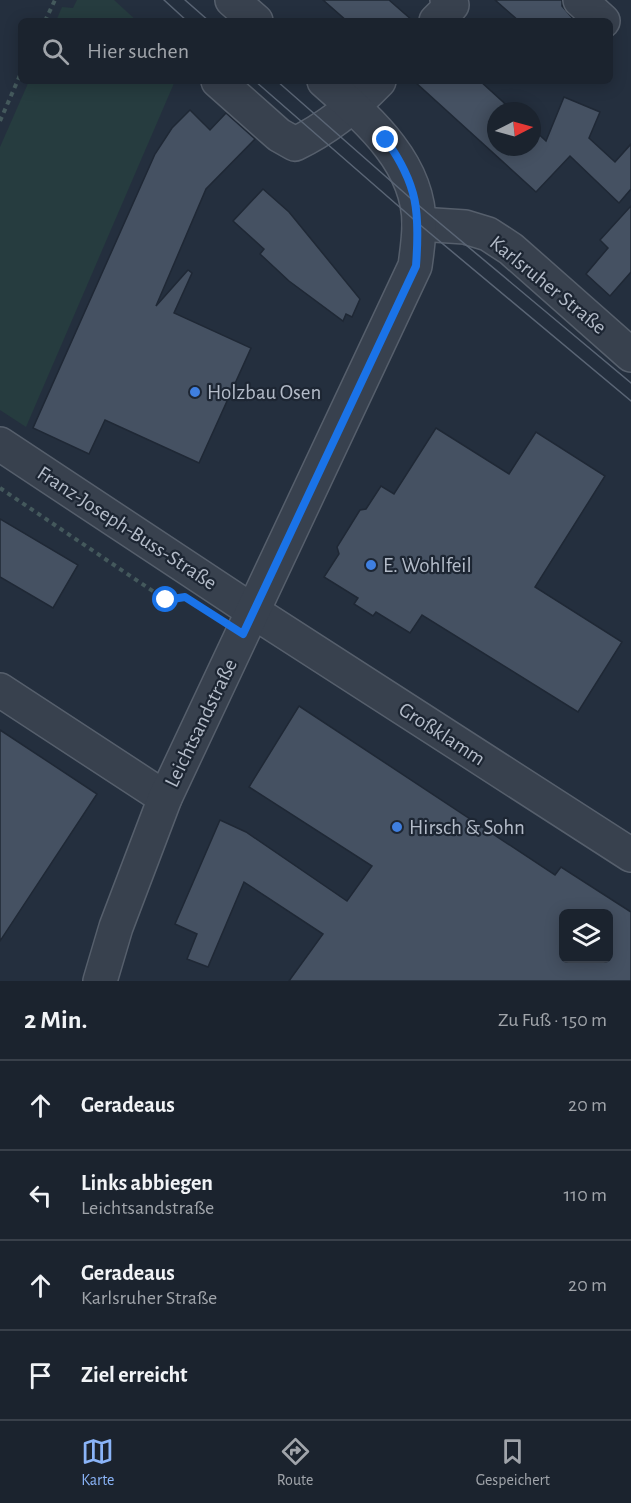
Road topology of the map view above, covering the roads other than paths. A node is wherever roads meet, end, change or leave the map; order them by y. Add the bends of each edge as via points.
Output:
1 (232, 0) edge
2 (580, 0) edge
3 (253, 18) edge
4 (600, 18) edge
5 (221, 84) edge
6 (327, 84) edge
7 (376, 84) edge
8 (353, 108) junction
9 (419, 224) junction
10 (630, 352) edge
11 (0, 444) edge
12 (254, 612) junction
13 (0, 690) edge
14 (165, 798) junction
15 (631, 855) edge
16 (116, 927) junction
17 (79, 981) edge
18 (100, 981) edge

1 - 3 street
2 - 4 street
5 - 8 street via 279,135 295,144
6 - 8 street
7 - 8 street
8 - 9 street via 386,140 403,164 417,204
9 - 10 street, Karlsruher Straße via 465,227 488,234 511,249
9 - 12 street, Leichtsandstraße via 416,266
11 - 12 street, Franz-Joseph-Buss-Straße
12 - 14 street, Leichtsandstraße
12 - 15 street, Großklamm
13 - 14 street
14 - 16 street, Leichtsandstraße
16 - 17 street, Leichtsandstraße
16 - 18 street, Leichtsandstraße

